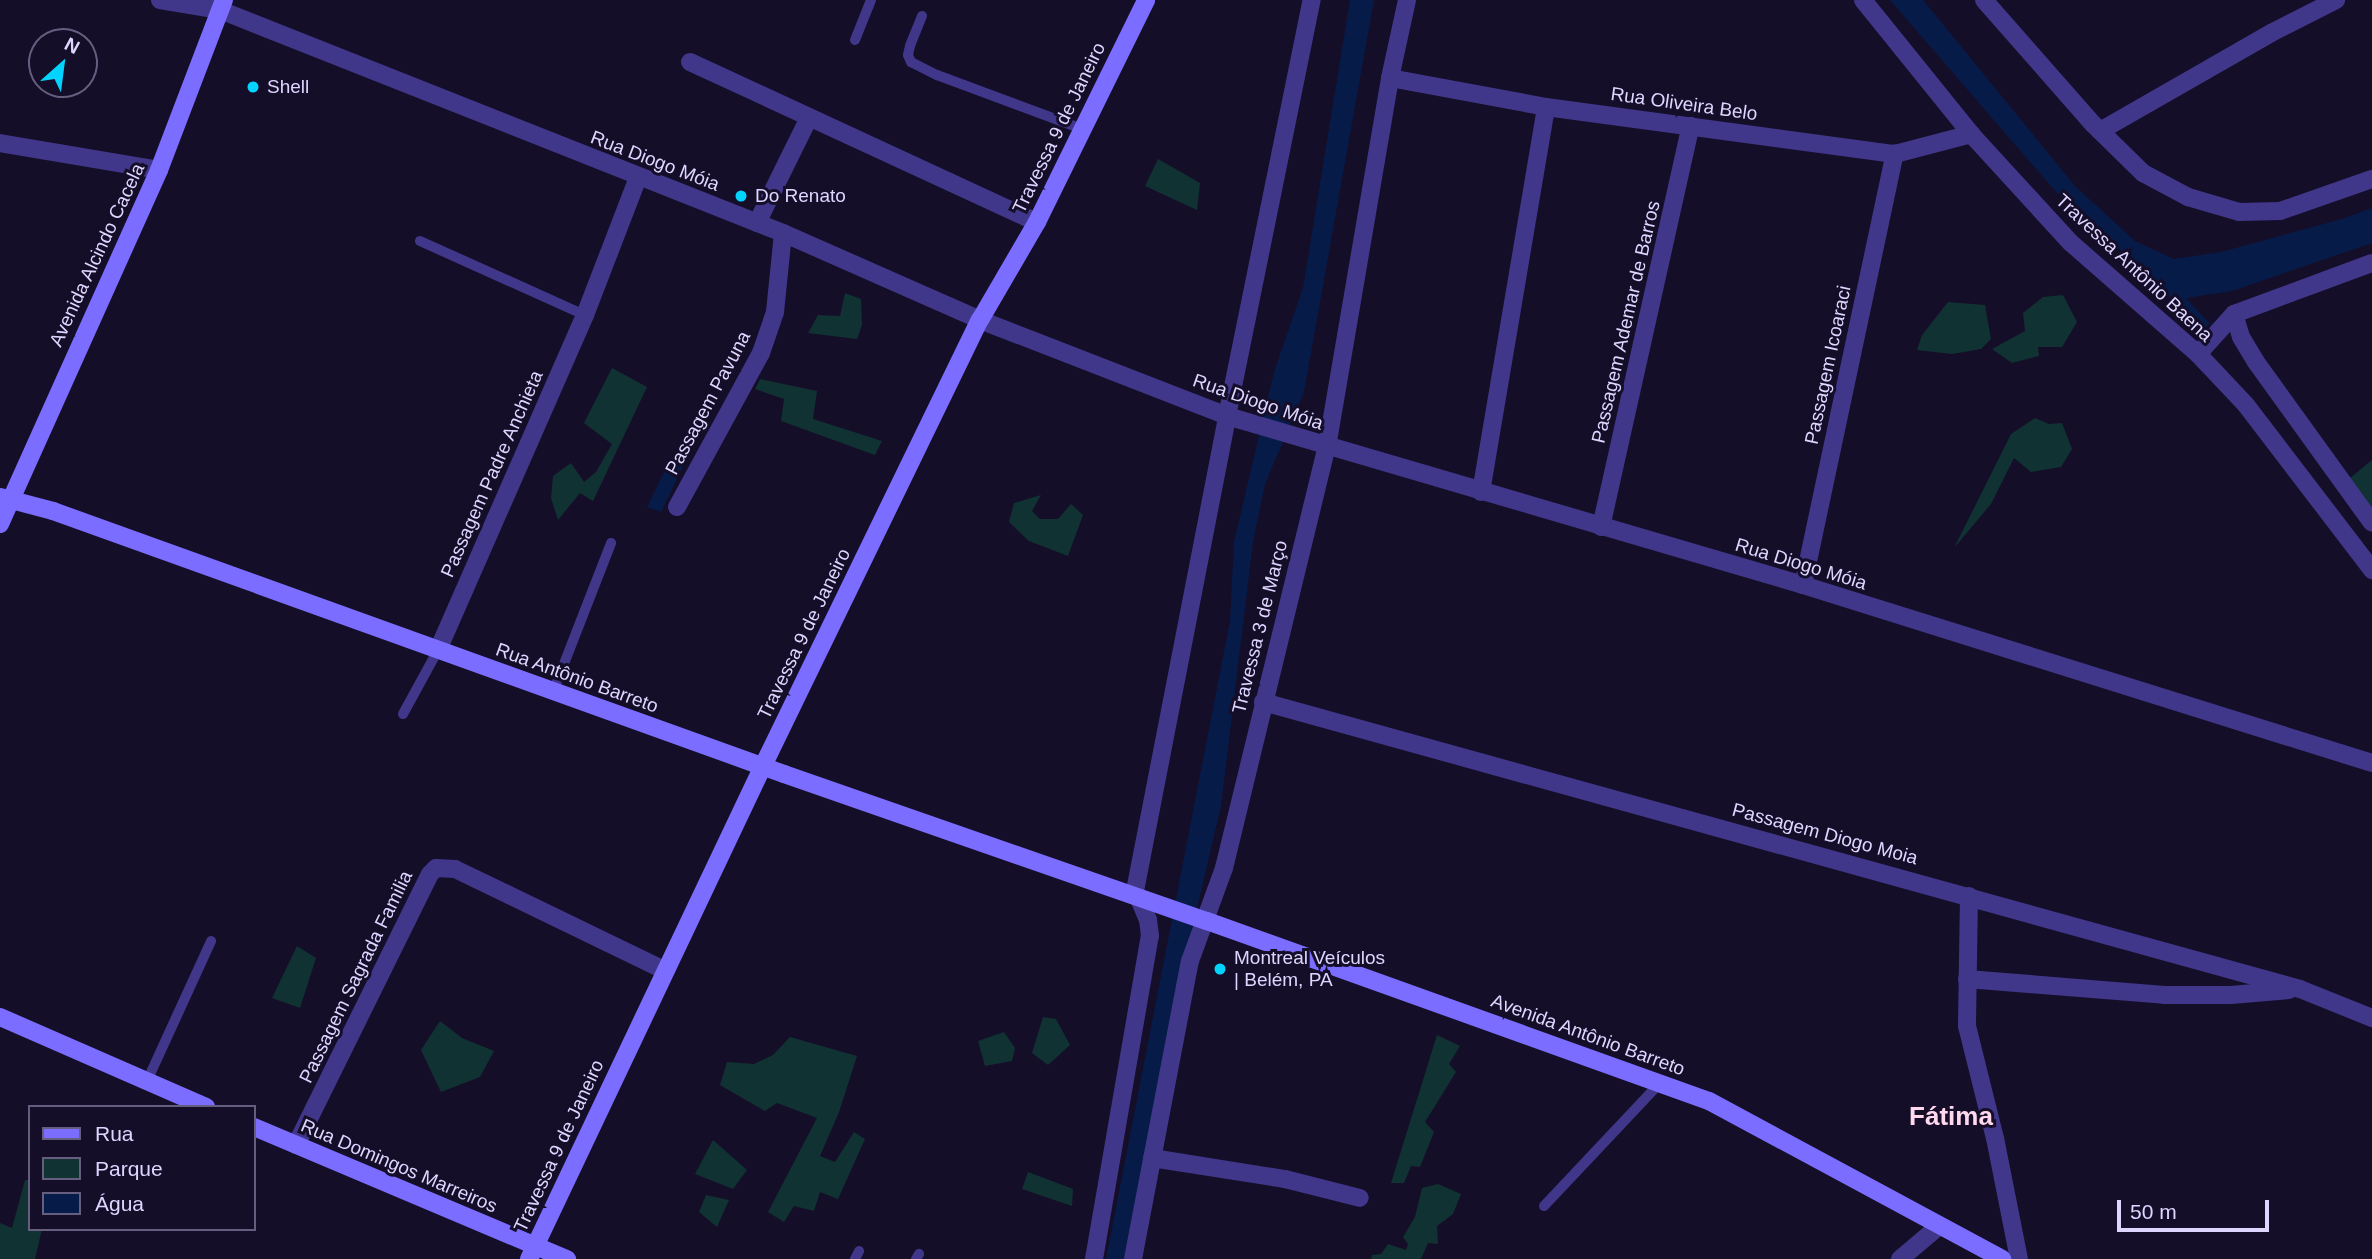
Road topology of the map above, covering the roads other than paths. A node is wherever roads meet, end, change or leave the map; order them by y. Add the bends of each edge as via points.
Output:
1 (160, 0) edge
2 (871, 0) edge
3 (1136, 0) edge
4 (1146, 0) edge
5 (1312, 0) edge
6 (1407, 0) edge
7 (1863, 0) edge
8 (2336, 0) edge
9 (1989, 2) edge
10 (222, 5) edge
11 (922, 16) dead end
12 (1128, 34) junction
13 (855, 40) dead end
14 (690, 62) dead end
15 (1390, 78) junction
16 (1546, 107) junction
17 (809, 118) junction
18 (1691, 126) junction
19 (1082, 129) junction
20 (2100, 131) junction
21 (1971, 134) junction
22 (0, 143) edge
23 (1895, 154) junction
24 (159, 170) junction
25 (638, 178) junction
26 (2372, 179) edge
27 (1037, 222) junction
28 (757, 223) junction
29 (783, 233) junction
30 (420, 241) dead end
31 (2372, 263) edge
32 (2234, 314) junction
33 (585, 315) junction
34 (980, 320) junction
35 (2198, 354) junction
36 (2274, 387) junction
37 (2246, 405) junction
38 (1232, 417) junction
39 (1327, 447) junction
40 (1481, 492) junction
41 (5, 498) edge
42 (677, 507) dead end
43 (2372, 523) edge
44 (0, 524) edge
45 (1601, 527) junction
46 (611, 543) dead end
47 (2372, 570) edge
48 (1802, 585) junction
49 (438, 650) junction
50 (553, 692) junction
51 (1262, 702) junction
52 (403, 714) dead end
53 (2372, 763) edge
54 (763, 766) junction
55 (1969, 896) junction
56 (1137, 897) junction
57 (1203, 919) junction
58 (211, 941) dead end
59 (666, 971) junction
60 (1967, 979) junction
61 (2300, 989) junction
62 (0, 1017) edge
63 (2372, 1018) edge
64 (147, 1081) junction
65 (1660, 1083) junction
66 (201, 1105) edge
67 (256, 1128) edge
68 (296, 1145) junction
69 (1152, 1158) junction
70 (1360, 1198) dead end
71 (1544, 1206) dead end
72 (1939, 1226) junction
73 (532, 1252) edge
74 (567, 1259) edge
75 (1094, 1259) edge
76 (1133, 1259) edge
77 (1900, 1259) edge
78 (2002, 1259) edge
79 (2019, 1259) edge

1 - 10 street, Rua Diogo Móia
2 - 13 lane
3 - 12 main road
4 - 12 main road
5 - 38 street
6 - 15 street, Travessa 3 de Março
7 - 21 street, Travessa Antônio Baena
8 - 20 street
9 - 20 street
10 - 24 main road, Avenida Alcindo Cacela
10 - 25 street, Rua Diogo Móia
11 - 19 lane via 910,46 911,62
12 - 19 main road, Travessa 9 de Janeiro
14 - 17 street
15 - 16 street, Rua Oliveira Belo
15 - 39 street, Travessa 3 de Março
16 - 18 street, Rua Oliveira Belo
16 - 40 street
17 - 27 street
17 - 28 street
18 - 23 street, Rua Oliveira Belo
18 - 45 street, Passagem Ademar de Barros
19 - 27 main road, Travessa 9 de Janeiro
20 - 26 street via 2143,173 2188,197 2239,212 2280,211
21 - 23 street, Rua Oliveira Belo
21 - 35 street, Travessa Antônio Baena via 2071,243
22 - 24 street
23 - 48 street, Passagem Icoaraci
24 - 41 main road, Avenida Alcindo Cacela
25 - 28 street, Rua Diogo Móia
25 - 33 street, Passagem Padre Anchieta
27 - 34 main road, Travessa 9 de Janeiro
28 - 29 street, Rua Diogo Móia
29 - 34 street, Rua Diogo Móia
29 - 42 street, Passagem Pavuna via 775,312 761,353
30 - 33 lane
31 - 32 street
32 - 35 street
32 - 36 street, Travessa Antônio Baena via 2248,348
33 - 49 street, Passagem Padre Anchieta
34 - 38 street, Rua Diogo Móia
34 - 54 main road, Travessa 9 de Janeiro
35 - 37 street, Travessa Antônio Baena
36 - 37 street
36 - 43 street, Travessa Antônio Baena
37 - 47 street, Travessa Antônio Baena
38 - 39 street, Rua Diogo Móia
38 - 56 street
39 - 40 street, Rua Diogo Móia
39 - 51 street, Travessa 3 de Março
40 - 45 street, Rua Diogo Móia
41 - 44 main road, Avenida Alcindo Cacela
41 - 49 main road, Rua Antônio Barreto via 53,511
45 - 48 street, Rua Diogo Móia
46 - 50 lane
48 - 53 street, Rua Diogo Móia
49 - 50 main road, Rua Antônio Barreto
49 - 52 lane
50 - 54 main road, Rua Antônio Barreto
51 - 55 street, Passagem Diogo Moia
51 - 57 street, Travessa 3 de Março via 1224,867
54 - 56 main road, Rua Antônio Barreto
54 - 59 main road, Travessa 9 de Janeiro
55 - 60 street
55 - 61 street, Passagem Diogo Moia
56 - 57 main road, Avenida Antônio Barreto
56 - 75 street via 1150,936
57 - 65 main road, Avenida Antônio Barreto
57 - 69 street, Travessa 3 de Março via 1190,961
58 - 64 lane
59 - 68 street, Passagem Sagrada Familia via 454,869 436,868
59 - 73 main road, Travessa 9 de Janeiro
60 - 61 street via 2164,995
60 - 79 street via 1967,1026
61 - 63 street, Passagem Diogo Moia
62 - 64 main road
64 - 66 main road
65 - 71 lane
65 - 72 main road, Avenida Antônio Barreto via 1709,1101
67 - 68 main road, Rua Domingos Marreiros
68 - 73 main road, Rua Domingos Marreiros
69 - 70 street via 1284,1179
69 - 76 street, Travessa 3 de Março
72 - 77 street
72 - 78 main road, Avenida Antônio Barreto
73 - 74 main road, Rua Domingos Marreiros

